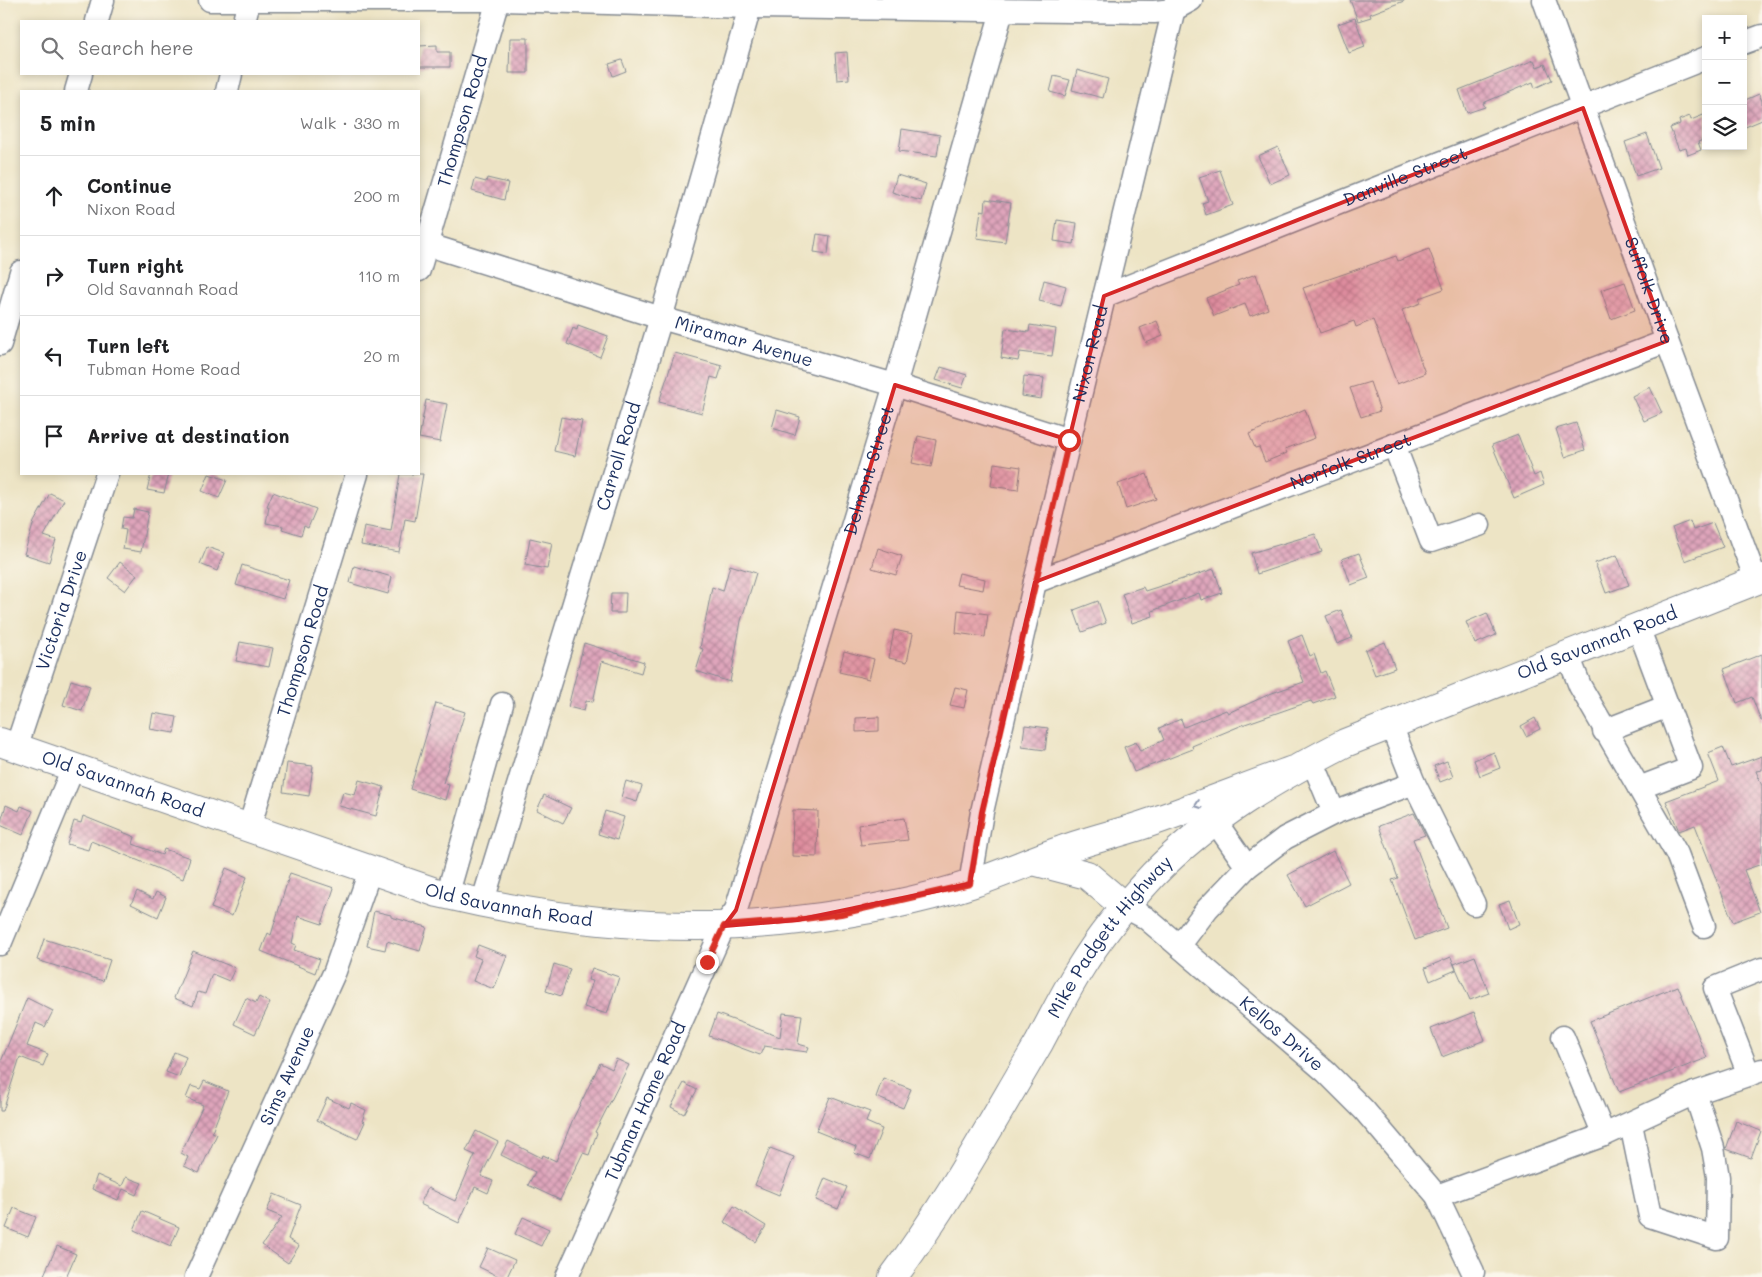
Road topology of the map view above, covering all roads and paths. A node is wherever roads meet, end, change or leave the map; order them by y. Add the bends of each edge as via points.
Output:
1 (103, 0) edge
2 (210, 0) edge
3 (498, 0) edge
4 (1544, 0) edge
5 (1180, 3) edge
6 (750, 7) junction
7 (1002, 10) junction
8 (247, 11) edge
9 (97, 20) edge
10 (1762, 36) edge
11 (1747, 42) edge
12 (1702, 60) edge
13 (81, 75) edge
14 (231, 75) edge
15 (76, 90) edge
16 (227, 90) edge
17 (1583, 108) junction
18 (423, 243) edge
19 (420, 263) edge
20 (20, 275) edge
21 (1104, 296) junction
22 (661, 318) junction
23 (1667, 341) junction
24 (0, 344) edge
25 (894, 385) junction
26 (1069, 440) junction
27 (1394, 445) junction
28 (107, 475) edge
29 (357, 475) edge
30 (1479, 525) dead end
31 (1759, 579) edge
32 (1035, 582) junction
33 (1638, 627) junction
34 (1568, 655) junction
35 (502, 704) dead end
36 (1668, 706) junction
37 (1432, 709) joint
38 (1392, 725) junction
39 (1604, 731) junction
40 (8, 745) edge
41 (1302, 765) junction
42 (73, 768) junction
43 (1414, 784) junction
44 (1639, 788) junction
45 (1334, 813) junction
46 (1215, 821) junction
47 (249, 828) junction
48 (1033, 861) junction
49 (1247, 867) junction
50 (370, 871) junction
51 (970, 884) junction
52 (447, 896) junction
53 (482, 904) junction
54 (1474, 904) dead end
55 (1125, 907) junction
56 (724, 926) junction
57 (1704, 926) dead end
58 (0, 944) edge
59 (1179, 946) junction
60 (1762, 969) edge
61 (1563, 1037) dead end
62 (1756, 1072) edge
63 (1695, 1093) junction
64 (1631, 1124) junction
65 (1604, 1135) junction
66 (1437, 1196) junction
67 (1473, 1272) dead end
68 (196, 1277) edge
69 (568, 1277) edge
70 (893, 1277) edge

1 - 9 street
2 - 8 street
3 - 6 street
3 - 8 street
3 - 18 street, Thompson Road
4 - 17 street, Suffolk Drive
5 - 7 street via 1154,12
5 - 21 street, Nixon Road
6 - 7 street
6 - 22 street, Carroll Road
7 - 25 street, Delmont Street
10 - 11 street
12 - 17 street, Danville Street
13 - 15 street
14 - 16 street
17 - 21 street, Danville Street
17 - 23 street, Suffolk Drive
18 - 19 street, Thompson Road
18 - 22 street, Miramar Avenue
20 - 24 street
21 - 26 street, Nixon Road
22 - 25 street, Miramar Avenue
22 - 53 street, Carroll Road
23 - 27 street, Norfolk Street
23 - 31 street, Suffolk Drive
25 - 26 street, Miramar Avenue
25 - 56 street, Delmont Street via 736,910
26 - 32 street, Nixon Road
27 - 30 street via 1431,542
27 - 32 street, Norfolk Street
28 - 40 street, Victoria Drive
29 - 47 street, Thompson Road
31 - 33 main road, Old Savannah Road
32 - 51 street, Nixon Road via 982,812
33 - 34 main road, Old Savannah Road
33 - 36 street
34 - 37 main road, Old Savannah Road
34 - 39 street
35 - 52 street
36 - 39 street
36 - 44 street via 1691,768
37 - 38 main road, Mike Padgett Highway
38 - 41 main road, Mike Padgett Highway via 1345,743
38 - 43 street
39 - 44 street
40 - 42 main road, Old Savannah Road
41 - 45 street
41 - 46 main road, Mike Padgett Highway
41 -> 48 main road, Old Savannah Road via 1143,825
42 - 47 main road, Old Savannah Road
42 - 58 street
43 - 45 street
43 - 54 street
44 - 57 street via 1677,854
45 - 49 street via 1285,838
46 - 49 street
46 - 55 main road, Mike Padgett Highway via 1154,875
47 - 50 main road, Old Savannah Road
48 - 51 main road, Old Savannah Road
48 - 55 main road, Kellos Drive via 1087,875
49 - 59 street via 1207,909
50 - 52 main road, Old Savannah Road
50 - 68 street, Sims Avenue via 335,971
51 - 56 main road, Old Savannah Road via 841,914
52 - 53 main road, Old Savannah Road
53 - 56 main road, Old Savannah Road via 597,921
55 - 59 street, Kellos Drive via 1146,918
55 - 70 main road, Mike Padgett Highway via 1079,969 961,1176
56 - 69 street, Tubman Home Road
59 - 66 street, Kellos Drive via 1326,1072 1398,1147
60 - 62 street via 1715,988
61 - 65 street
62 - 63 street
63 - 64 street
63 - 64 street via 1714,1148 1718,1177 1717,1238 1650,1216
64 - 65 street
65 - 66 street
66 - 67 street, Kellos Drive

